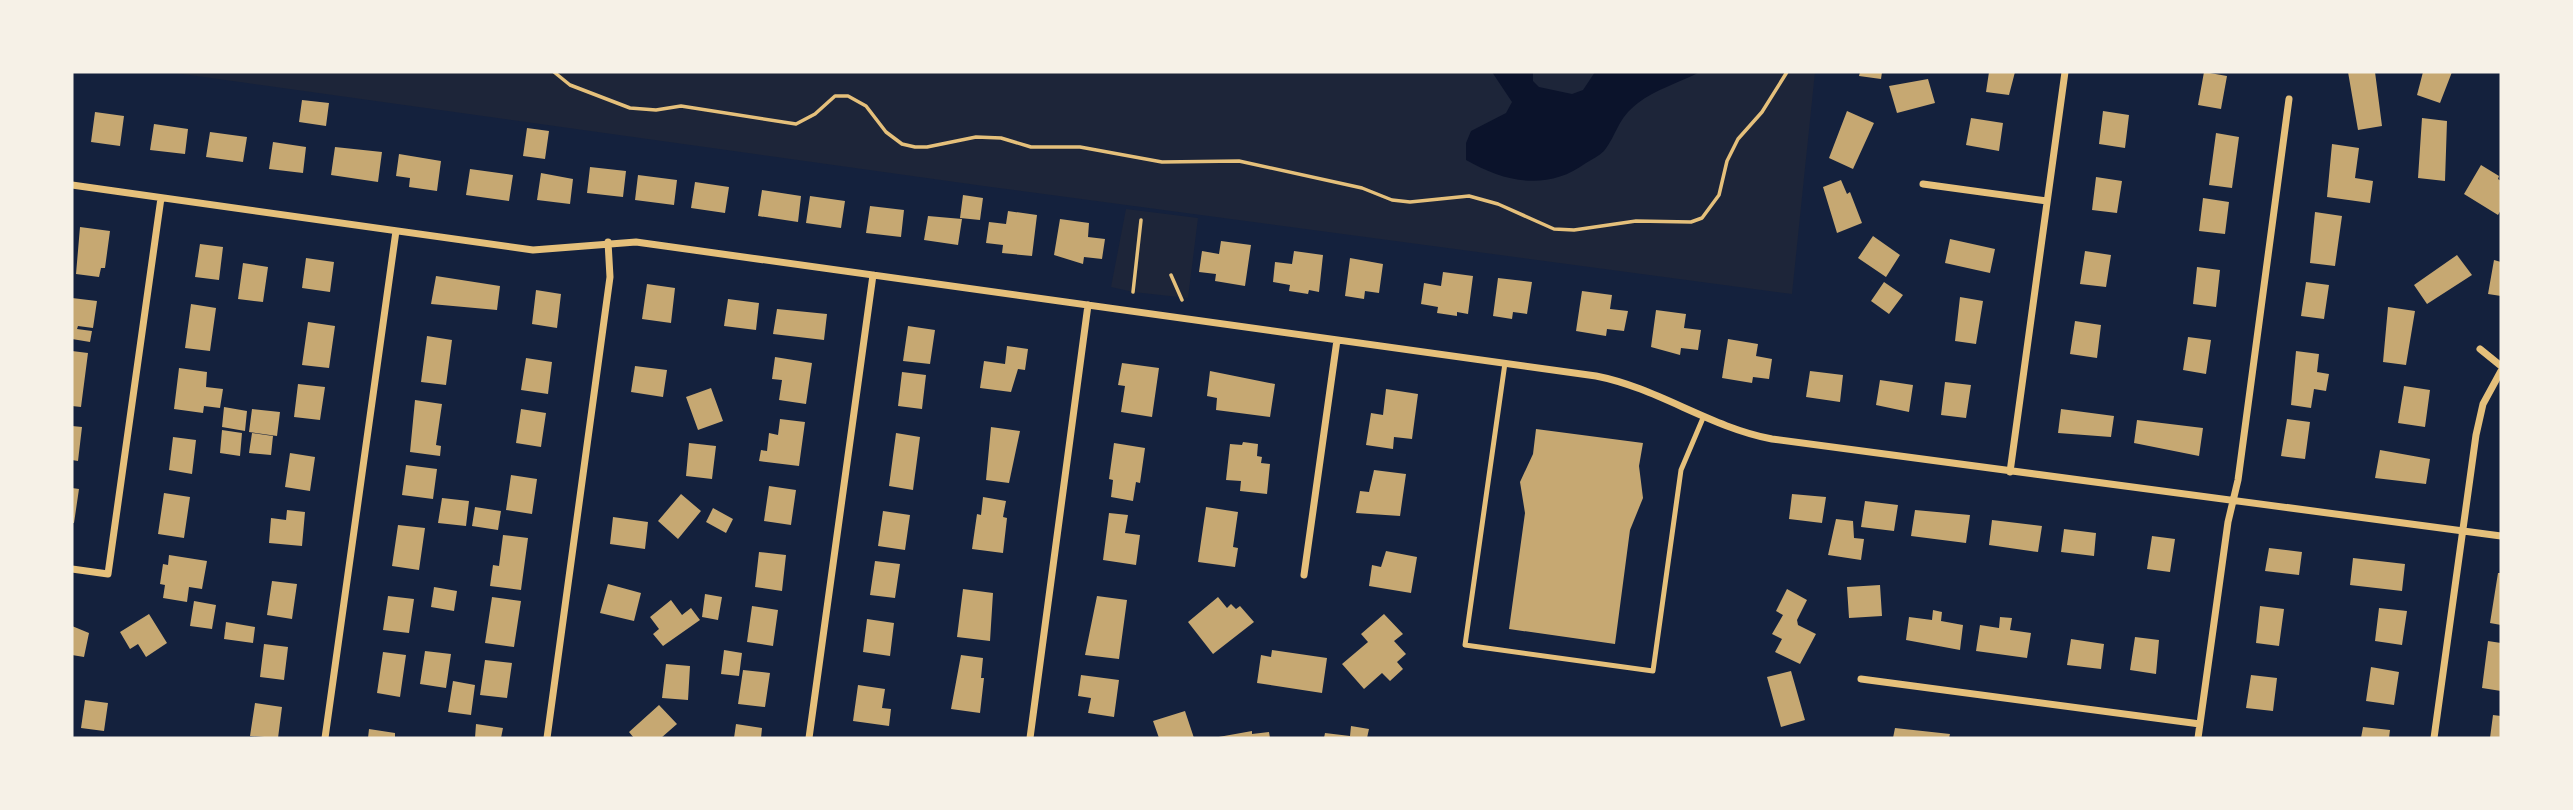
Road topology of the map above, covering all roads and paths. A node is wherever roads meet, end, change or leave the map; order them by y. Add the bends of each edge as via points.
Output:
1 (554, 72) edge
2 (1787, 72) edge
3 (2065, 72) edge
4 (2289, 99) dead end
5 (1923, 184) dead end
6 (72, 185) edge
7 (161, 198) junction
8 (2047, 201) junction
9 (1141, 220) dead end
10 (396, 231) junction
11 (608, 242) junction
12 (873, 275) junction
13 (1171, 275) dead end
14 (1133, 292) dead end
15 (1182, 300) dead end
16 (1088, 305) junction
17 (1337, 340) junction
18 (2480, 349) dead end
19 (1504, 363) junction
20 (2501, 366) edge
21 (2501, 371) edge
22 (1703, 418) junction
23 (2010, 472) junction
24 (2233, 500) junction
25 (2463, 530) junction
26 (2501, 536) edge
27 (72, 569) edge
28 (1304, 575) dead end
29 (1861, 679) dead end
30 (2200, 724) junction
31 (325, 738) edge
32 (547, 738) edge
33 (809, 738) edge
34 (1030, 738) edge
35 (2198, 738) edge
36 (2434, 738) edge

1 - 2 path via 570,85 630,108 681,106 796,124 835,96 848,96 866,106 886,132 915,147 976,137 1000,138 1031,147 1080,147 1162,162 1239,161 1362,188 1392,201 1469,195 1554,229 1574,230 1702,218 1719,195 1727,160 1738,139 1762,113
3 - 8 street
4 - 24 street
5 - 8 street
6 - 7 street
7 - 10 street
7 - 27 street via 108,574
8 - 23 street
9 - 14 path
10 - 11 street via 542,250
10 - 31 street
11 - 12 street
11 - 32 street via 610,277
12 - 16 street
12 - 33 street
13 - 15 path
16 - 17 street
16 - 34 street
17 - 19 street
17 - 28 street
18 - 20 street
19 - 22 street via 1623,382
19 - 22 lane via 1465,645 1653,671 1681,470
21 - 25 street via 2479,419
22 - 23 street via 1772,439
23 - 24 street
24 - 25 street
24 - 30 street
25 - 26 street
25 - 36 street
29 - 30 street
30 - 35 street

